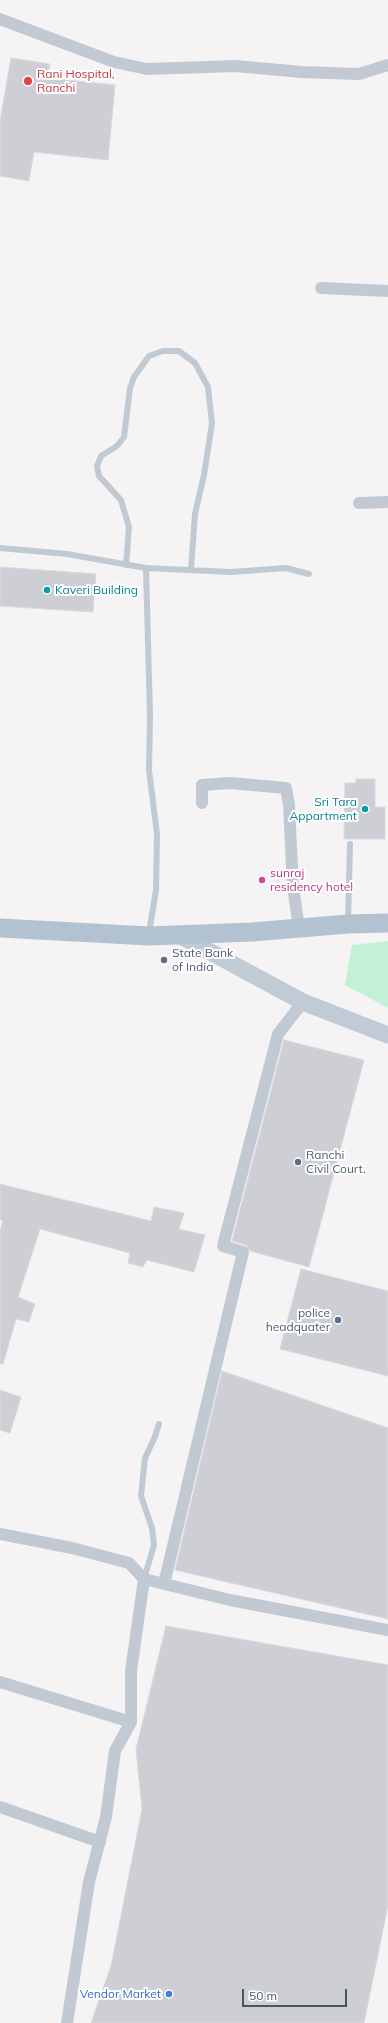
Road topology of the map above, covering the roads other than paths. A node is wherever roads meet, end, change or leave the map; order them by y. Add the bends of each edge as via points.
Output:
1 (0, 20) edge
2 (388, 65) edge
3 (321, 288) dead end
4 (388, 291) edge
5 (388, 502) edge
6 (359, 503) dead end
7 (0, 548) edge
8 (126, 565) junction
9 (146, 568) junction
10 (191, 569) junction
11 (309, 574) dead end
12 (202, 804) dead end
13 (350, 844) dead end
14 (388, 923) edge
15 (348, 924) junction
16 (0, 928) edge
17 (299, 928) junction
18 (179, 935) junction
19 (149, 936) junction
20 (303, 1002) junction
21 (388, 1034) edge
22 (158, 1424) dead end
23 (0, 1534) edge
24 (144, 1579) junction
25 (164, 1584) junction
26 (388, 1630) edge
27 (0, 1682) edge
28 (131, 1722) junction
29 (0, 1807) edge
30 (100, 1842) junction
31 (67, 2023) edge

1 - 2 street via 114,62 147,70 235,66 359,74
3 - 4 street
5 - 6 street
7 - 8 lane via 67,554
8 - 9 lane
8 - 10 lane via 129,527 121,500 99,476 97,466 101,456 117,446 124,437 130,388 134,377 149,356 164,351 179,351 195,363 208,387 212,423 196,514
9 - 10 lane
9 - 19 lane via 150,702 149,770 157,834 156,890
10 - 11 lane via 231,572 286,568
12 - 17 street via 202,785 230,783 286,788 293,887
13 - 15 lane
14 - 15 main road
15 - 17 main road
16 - 19 main road
17 - 18 main road
18 - 19 main road
18 - 20 main road
20 - 21 main road
20 - 25 street via 278,1034 223,1246 243,1252
22 - 24 lane via 145,1458 141,1496 152,1528 154,1545
23 - 24 street via 72,1548 129,1563
24 - 25 street
24 - 28 street via 131,1671
25 - 26 street via 230,1600
27 - 28 street
28 - 30 street via 115,1751
29 - 30 street
30 - 31 street via 89,1882

